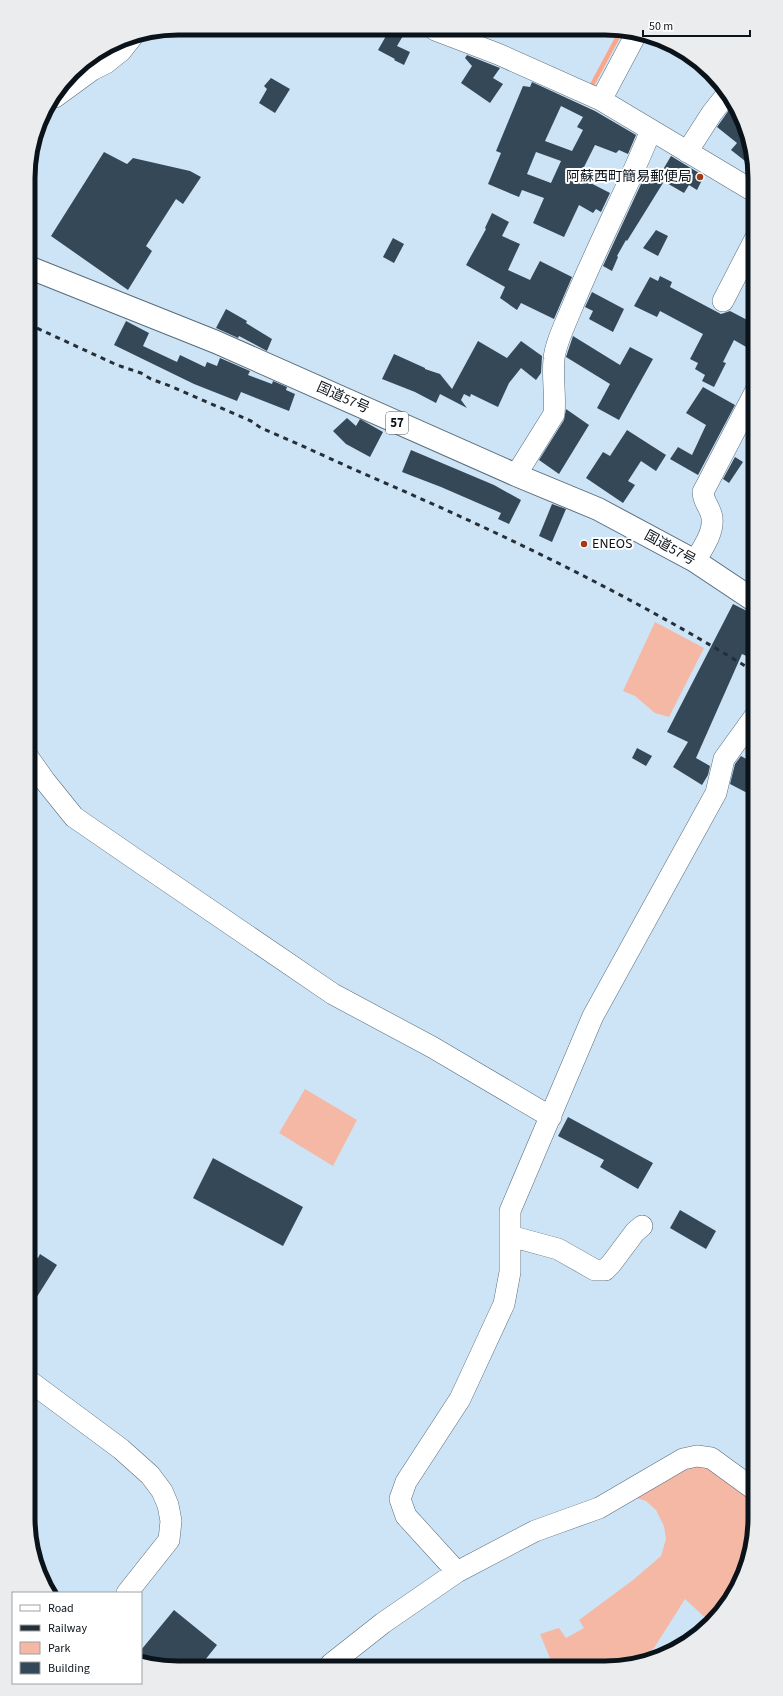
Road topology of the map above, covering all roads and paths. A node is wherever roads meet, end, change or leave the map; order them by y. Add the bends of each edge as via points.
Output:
1 (448, 35) edge
2 (634, 38) dead end
3 (126, 45) edge
4 (65, 89) edge
5 (724, 98) edge
6 (601, 100) junction
7 (650, 130) junction
8 (688, 152) junction
9 (748, 188) edge
10 (748, 253) edge
11 (35, 270) edge
12 (723, 301) dead end
13 (748, 405) edge
14 (516, 475) junction
15 (695, 561) junction
16 (748, 596) edge
17 (748, 726) edge
18 (35, 767) edge
19 (551, 1117) junction
20 (642, 1226) dead end
21 (510, 1236) junction
22 (35, 1385) edge
23 (748, 1485) edge
24 (457, 1572) junction
25 (128, 1592) edge
26 (335, 1661) edge

1 - 6 street via 498,54
2 - 6 street
3 - 4 street via 106,63
5 - 8 street
6 - 7 street
7 - 8 street
7 - 14 street via 582,283 558,344 554,359 554,414
8 - 9 street
10 - 12 street
11 - 14 highway, 国道57号 / 57 via 216,342
13 - 15 street via 703,492 703,498 712,517 712,530
14 - 15 highway, 国道57号 / 57 via 598,509
15 - 16 highway, 国道57号 / 57
17 - 19 street via 724,759 716,793 593,1016
18 - 19 street via 74,817 333,994 432,1047
19 - 21 street via 510,1211
20 - 21 street via 605,1270 595,1270 558,1249
21 - 24 street via 510,1272 504,1304 460,1399 406,1482 400,1499 406,1516
22 - 25 street via 121,1449 150,1475 162,1490 171,1521 169,1540
23 - 24 street via 711,1458 696,1456 683,1460 598,1508 534,1531
24 - 26 street via 383,1623

